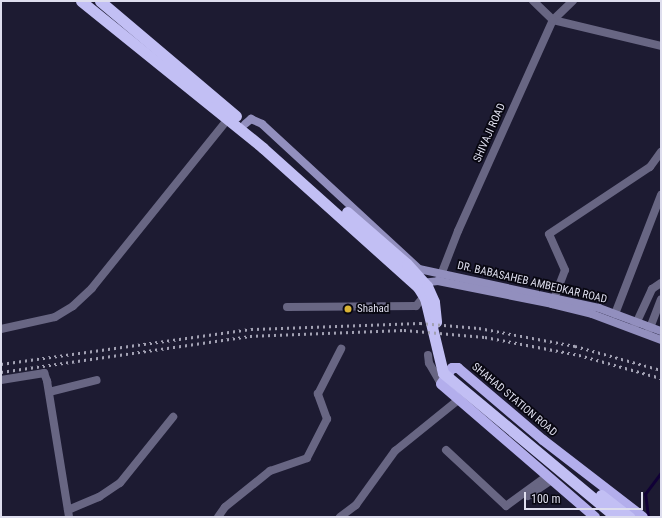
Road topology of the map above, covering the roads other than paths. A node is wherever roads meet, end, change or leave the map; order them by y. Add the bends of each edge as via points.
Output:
1 (81, 1) edge
2 (100, 1) edge
3 (533, 1) edge
4 (573, 1) edge
5 (553, 20) junction
6 (128, 25) junction
7 (121, 34) junction
8 (661, 46) edge
9 (227, 121) junction
10 (245, 124) junction
11 (265, 146) junction
12 (661, 152) edge
13 (661, 195) edge
14 (441, 277) junction
15 (661, 285) edge
16 (661, 298) edge
17 (553, 300) junction
18 (287, 306) dead end
19 (615, 314) junction
20 (635, 326) junction
21 (1, 329) edge
22 (649, 331) junction
23 (661, 331) edge
24 (661, 340) edge
25 (340, 349) dead end
26 (428, 355) dead end
27 (1, 380) edge
28 (97, 380) dead end
29 (440, 384) junction
30 (49, 392) junction
31 (458, 400) junction
32 (173, 417) dead end
33 (446, 450) dead end
34 (549, 478) junction
35 (518, 503) dead end
36 (68, 514) edge
37 (218, 517) edge
38 (340, 517) edge
39 (595, 517) edge
40 (616, 517) edge
41 (629, 517) edge
42 (643, 517) edge

1 - 7 highway
2 - 6 highway
3 - 5 street
4 - 5 street, SHIVAJI ROAD
5 - 8 street
5 - 14 street, SHIVAJI ROAD via 458,231
6 - 7 highway
6 - 10 highway
7 - 9 highway
9 - 11 highway
9 - 14 main road via 405,281
9 - 21 street via 92,288 73,306 55,317
10 - 11 highway
10 - 14 main road via 252,119 262,124 419,269
11 - 40 highway via 418,286 425,298 443,373
11 - 41 highway via 407,264 427,286 434,302 437,333 446,364 454,375
12 - 17 street via 650,166 549,234 564,266
13 - 19 street
14 - 17 main road, DR. BABASAHEB AMBEDKAR ROAD
14 - 18 street via 416,306
15 - 20 street via 652,289
16 - 22 street
17 - 19 main road, DR. BABASAHEB AMBEDKAR ROAD
17 - 20 main road, DR. BABASAHEB AMBEDKAR ROAD
19 - 20 main road, DR. BABASAHEB AMBEDKAR ROAD
20 - 22 main road, DR. BABASAHEB AMBEDKAR ROAD
22 - 23 main road, DR. BABASAHEB AMBEDKAR ROAD
22 - 24 main road, DR. BABASAHEB AMBEDKAR ROAD
25 - 37 street via 318,394 327,419 307,458 270,471 225,507
26 - 29 street via 429,364
27 - 30 street via 44,373
28 - 30 street
29 - 31 main road
29 - 42 main road, SHAHAD STATION ROAD via 452,368 458,368 543,440
30 - 36 street
31 - 34 main road
31 - 38 street via 395,451 356,505
32 - 36 street via 120,483
33 - 34 street via 506,506
34 - 35 street
34 - 39 main road

